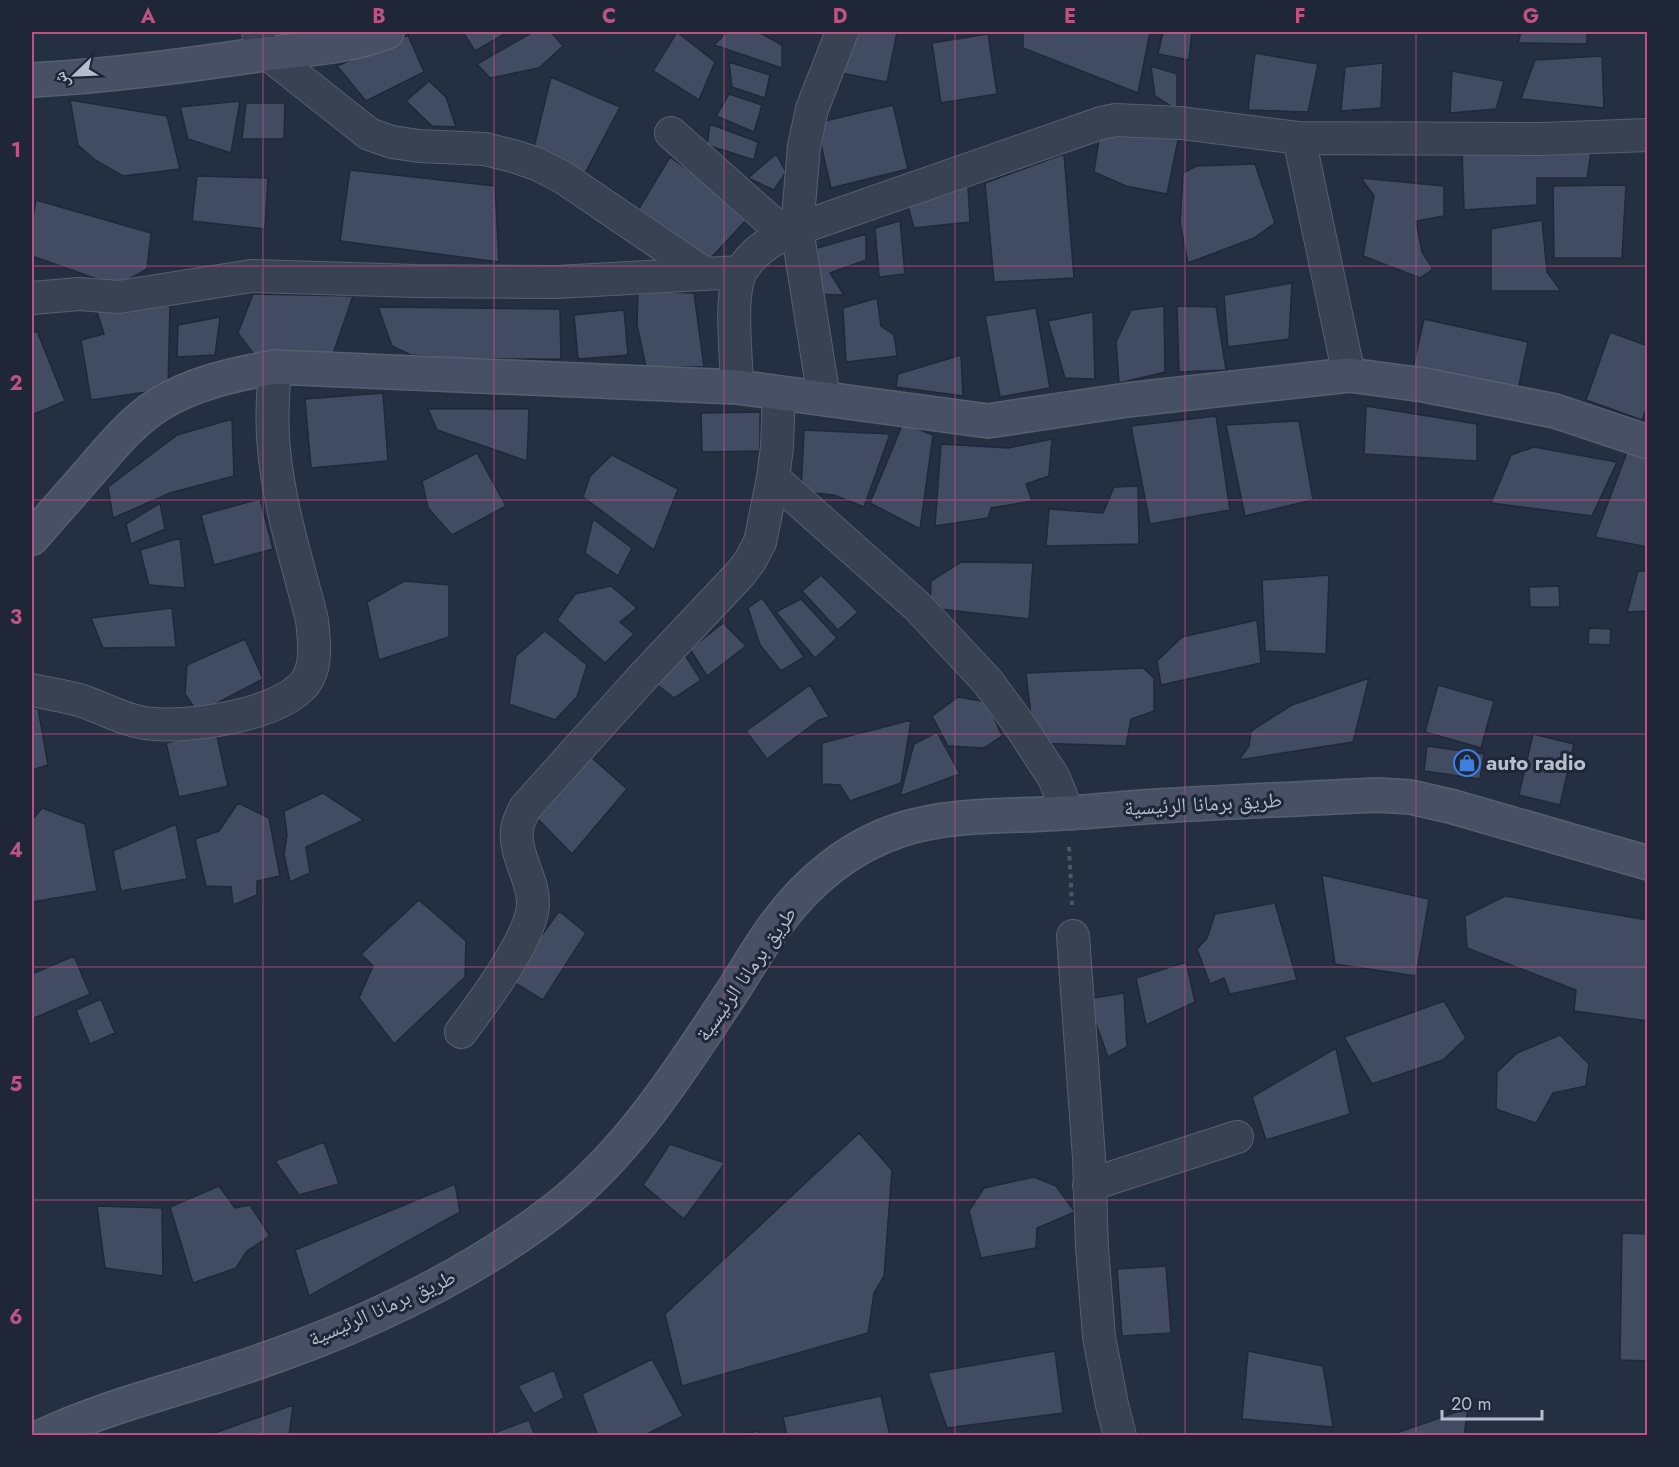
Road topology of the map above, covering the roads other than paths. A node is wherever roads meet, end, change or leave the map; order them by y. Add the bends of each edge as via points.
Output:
1 (387, 32) edge
2 (842, 32) edge
3 (263, 43) edge
4 (32, 61) edge
5 (69, 78) junction
6 (32, 80) edge
7 (671, 133) dead end
8 (1647, 135) edge
9 (1299, 138) junction
10 (791, 231) junction
11 (741, 272) junction
12 (705, 274) junction
13 (32, 298) edge
14 (275, 367) junction
15 (1349, 375) junction
16 (737, 387) junction
17 (779, 392) junction
18 (824, 398) junction
19 (1647, 442) edge
20 (773, 478) junction
21 (32, 538) edge
22 (32, 690) edge
23 (1068, 813) junction
24 (1647, 863) edge
25 (1073, 936) road end
26 (461, 1032) dead end
27 (1237, 1137) dead end
28 (1089, 1185) junction
29 (43, 1436) edge
30 (1120, 1436) edge

1 - 3 street via 343,44
2 - 10 street via 810,118
3 - 5 street
3 - 12 street via 369,134 419,146 485,149 537,164 564,178
4 - 5 street
5 - 6 street
7 - 10 street
8 - 9 street via 1541,139
9 - 10 street via 1192,124 1116,120
9 - 15 street
10 - 11 street via 766,245
10 - 18 street
11 - 12 street
11 - 16 street via 735,311
12 - 13 street via 557,282 251,276 119,297 79,294
14 - 16 street
14 - 21 street via 213,381 159,405 114,443
14 - 22 street via 272,412 276,468 314,639 306,682 282,702 240,717 177,724 145,723 83,701
15 - 18 street via 1127,400 988,421
15 - 19 street via 1424,385 1555,411
16 - 17 street
17 - 18 street
17 - 20 street
20 - 23 street via 917,606 988,682 1054,778
20 - 26 street via 760,542 740,574 525,808 517,827 517,842 531,889 530,921 488,997
23 - 24 street, طريق برمانا الرئيسية via 1366,796 1410,797
23 - 29 street, طريق برمانا الرئيسية via 933,820 864,844 827,869 779,921 635,1130 557,1208 457,1275 394,1306 232,1371 76,1420
25 - 28 street
27 - 28 street
28 - 30 street via 1099,1337

